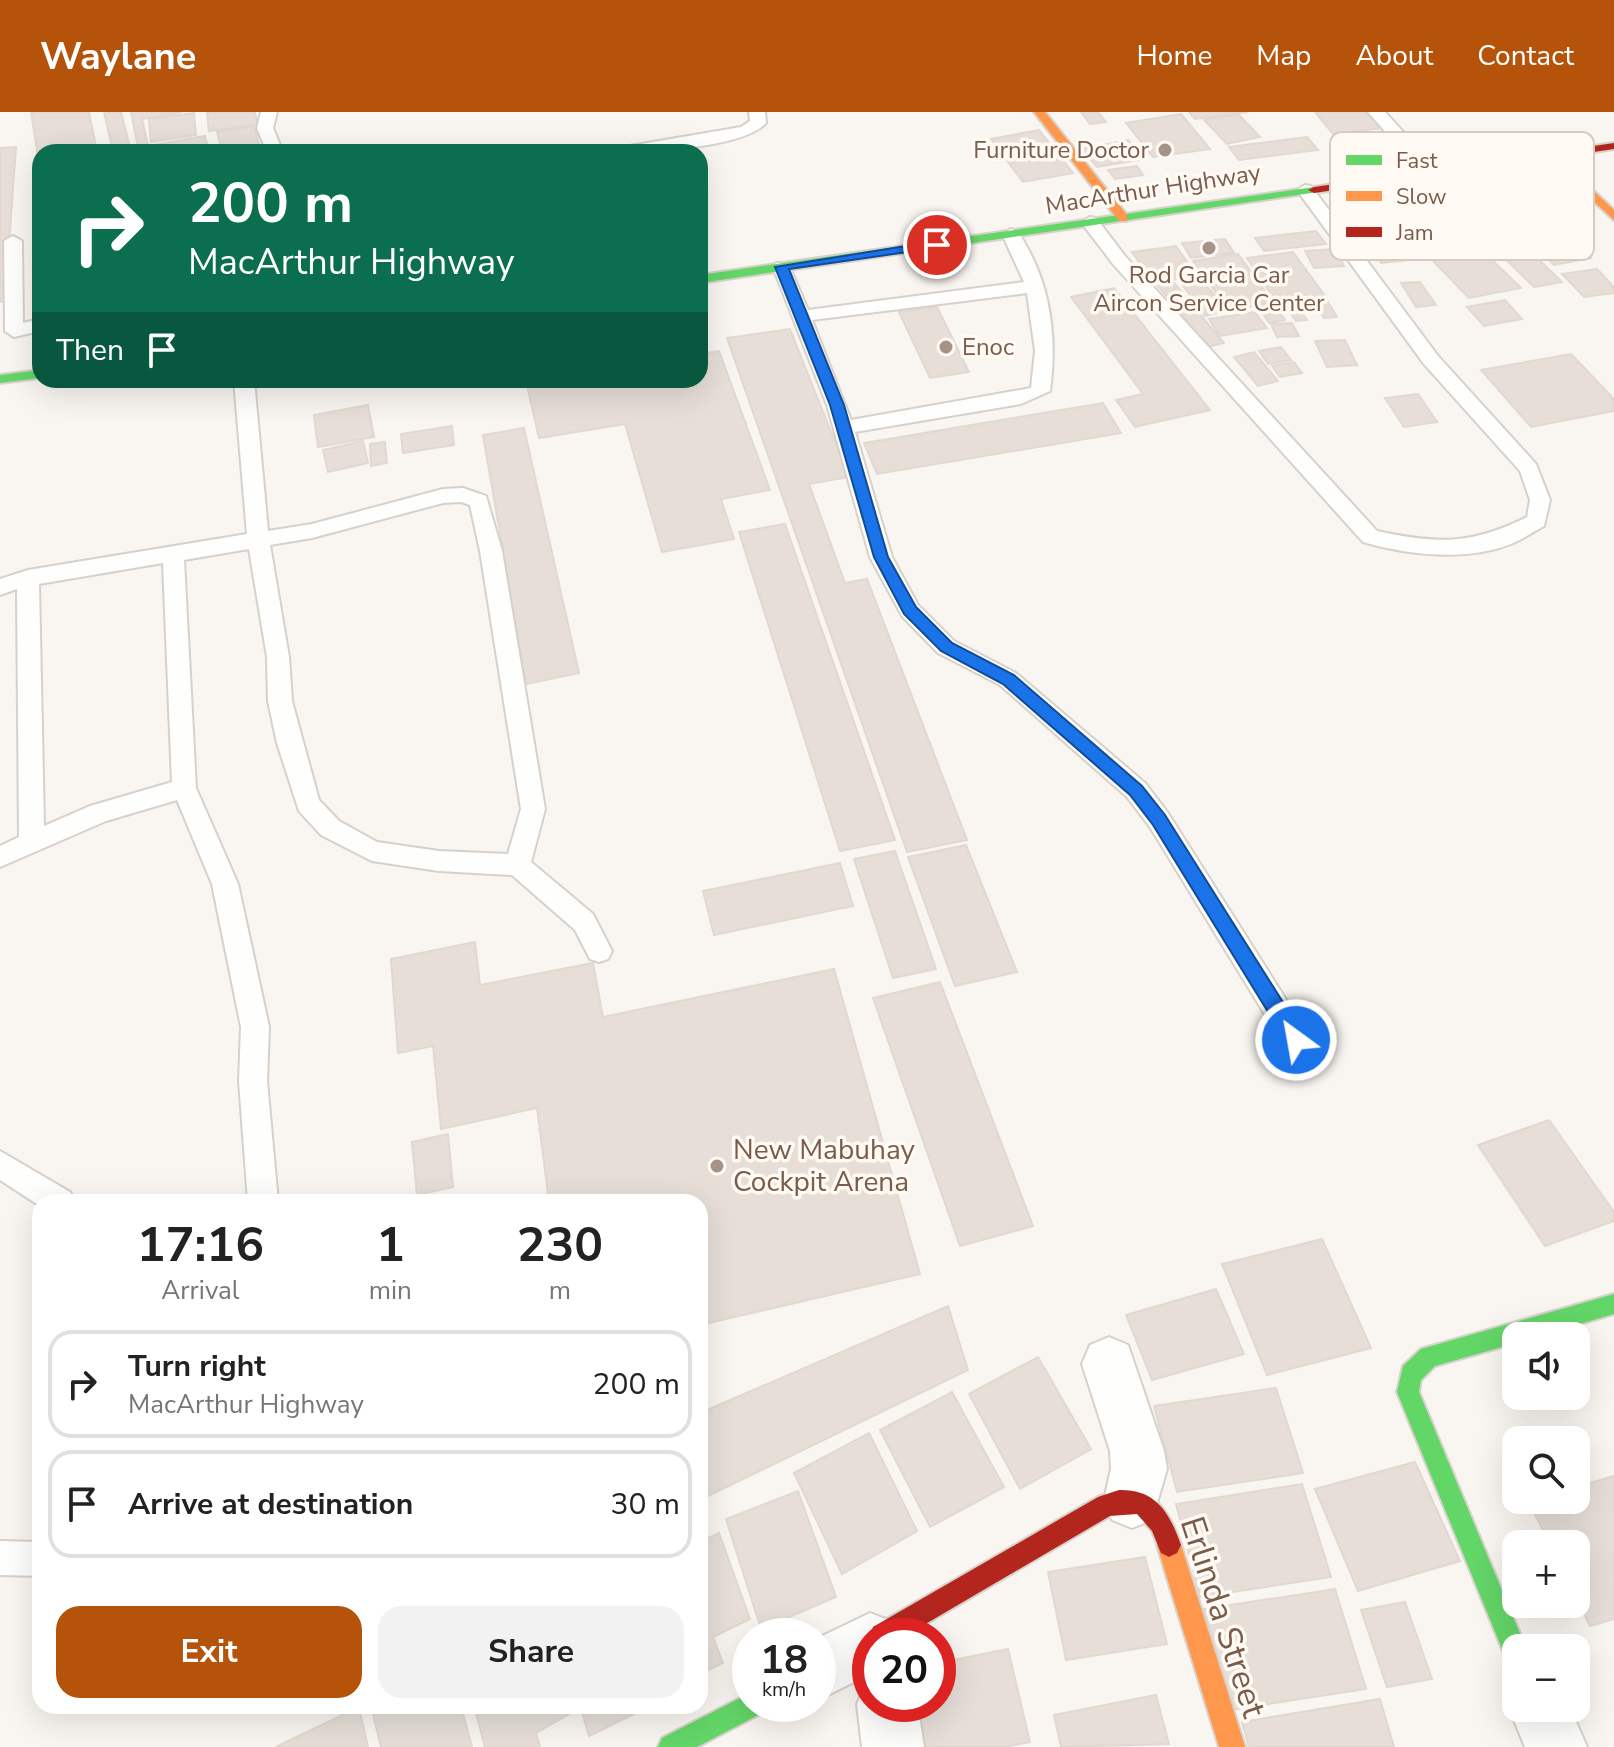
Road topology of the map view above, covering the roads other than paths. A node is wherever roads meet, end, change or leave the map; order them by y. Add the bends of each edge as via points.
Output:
1 (269, 112) edge
2 (757, 112) edge
3 (1039, 112) edge
4 (1376, 112) edge
5 (1394, 132) edge
6 (272, 144) edge
7 (670, 144) edge
8 (1614, 146) edge
9 (1594, 149) edge
10 (1330, 186) edge
11 (1305, 190) junction
12 (1594, 197) edge
13 (1614, 216) edge
14 (1123, 218) junction
15 (1090, 222) junction
16 (1330, 224) edge
17 (1011, 234) junction
18 (13, 241) dead end
19 (1357, 260) edge
20 (782, 267) junction
21 (708, 278) edge
22 (1037, 286) junction
23 (801, 316) junction
24 (32, 327) edge
25 (32, 375) edge
26 (0, 379) edge
27 (245, 388) edge
28 (844, 427) junction
29 (259, 541) junction
30 (173, 555) junction
31 (28, 578) junction
32 (0, 587) edge
33 (184, 788) junction
34 (32, 843) junction
35 (0, 857) edge
36 (518, 865) junction
37 (599, 951) dead end
38 (1296, 1040) dead end
39 (0, 1164) edge
40 (47, 1194) edge
41 (262, 1194) edge
42 (1614, 1304) edge
43 (1109, 1364) dead end
44 (1119, 1503) junction
45 (0, 1558) edge
46 (32, 1559) edge
47 (914, 1618) edge
48 (1509, 1634) edge
49 (732, 1715) edge
50 (890, 1722) edge
51 (1545, 1722) edge
52 (671, 1747) edge
53 (893, 1747) edge
54 (1232, 1747) edge
55 (1556, 1747) edge

1 - 6 lane via 265,128
2 - 7 lane via 758,123 746,131
3 - 14 main road
4 - 5 lane
8 - 9 main road, MacArthur Highway
10 - 11 main road, MacArthur Highway
11 - 14 main road, MacArthur Highway
11 - 16 lane
12 - 13 main road
14 - 15 main road, MacArthur Highway
15 - 17 main road, MacArthur Highway
15 - 19 lane via 1370,537 1443,547 1501,540 1537,521 1540,500 1529,469 1431,360
17 - 20 main road, MacArthur Highway
17 - 22 lane
18 - 24 lane via 14,331
20 - 21 main road, MacArthur Highway
20 - 23 lane
22 - 23 lane
22 - 28 lane via 1044,371 1040,391
23 - 28 lane
25 - 26 main road
27 - 29 lane
28 - 38 lane via 881,557 910,610 946,647 1008,679 1136,790
29 - 30 lane
29 - 36 lane via 289,743 316,816 372,851
29 - 36 lane via 358,521 443,496 479,501 533,809
30 - 31 lane
30 - 33 lane
31 - 32 lane
31 - 34 lane
33 - 34 lane via 99,813
33 - 41 lane via 225,884 255,1027 253,1081
34 - 35 lane
36 - 37 lane via 584,922
39 - 40 lane
42 - 48 main road via 1429,1357 1411,1374 1408,1392
43 - 44 street via 1139,1469
44 - 47 main road
44 - 54 main road, Erlinda Street via 1147,1505 1160,1516
45 - 46 lane
49 - 52 main road
50 - 53 street
51 - 55 street

